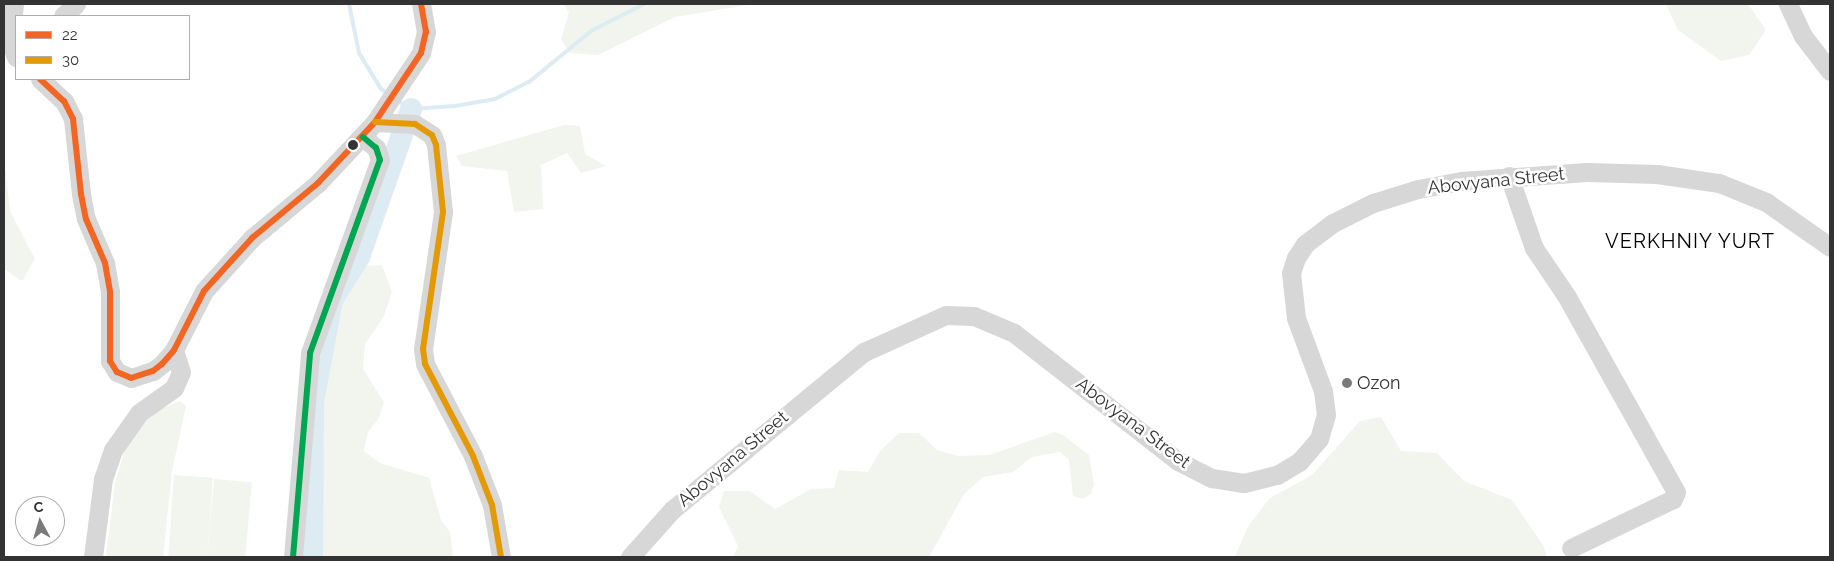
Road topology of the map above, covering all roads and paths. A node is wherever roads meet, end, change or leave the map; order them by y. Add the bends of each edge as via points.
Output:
1 (14, 4) edge
2 (76, 4) edge
3 (422, 4) edge
4 (1788, 4) edge
5 (64, 15) edge
6 (15, 54) edge
7 (1830, 71) edge
8 (41, 80) edge
9 (375, 122) junction
10 (363, 137) junction
11 (1510, 176) junction
12 (1830, 247) edge
13 (174, 350) junction
14 (1571, 548) dead end
15 (93, 557) edge
16 (293, 557) edge
17 (501, 557) edge
18 (630, 557) edge

1 - 6 street via 10,40
2 - 5 street
3 - 9 street via 426,32 421,53
4 - 7 street via 1803,36
8 - 13 street via 64,101 73,119 86,219 105,263 110,292 110,361 117,372 131,378 153,371
9 - 10 street
9 - 17 street via 407,122 432,135 442,174 443,212 424,330 426,364 473,456 492,505
10 - 13 street via 318,183 252,238 204,291
10 - 16 street via 376,148 380,160 310,353
11 - 12 street, Abovyana Street via 1637,174 1720,183 1766,202
11 - 14 street via 1534,248 1567,297 1676,492 1672,499
11 - 18 street, Abovyana Street via 1461,181 1373,203 1333,223 1305,244 1291,273 1296,318 1323,390 1326,414 1319,439 1299,462 1277,476 1244,483 1212,478 1178,461 1014,333 974,316 946,315 864,352 679,504
13 - 15 street via 181,372 174,388 139,413 113,450 103,479

